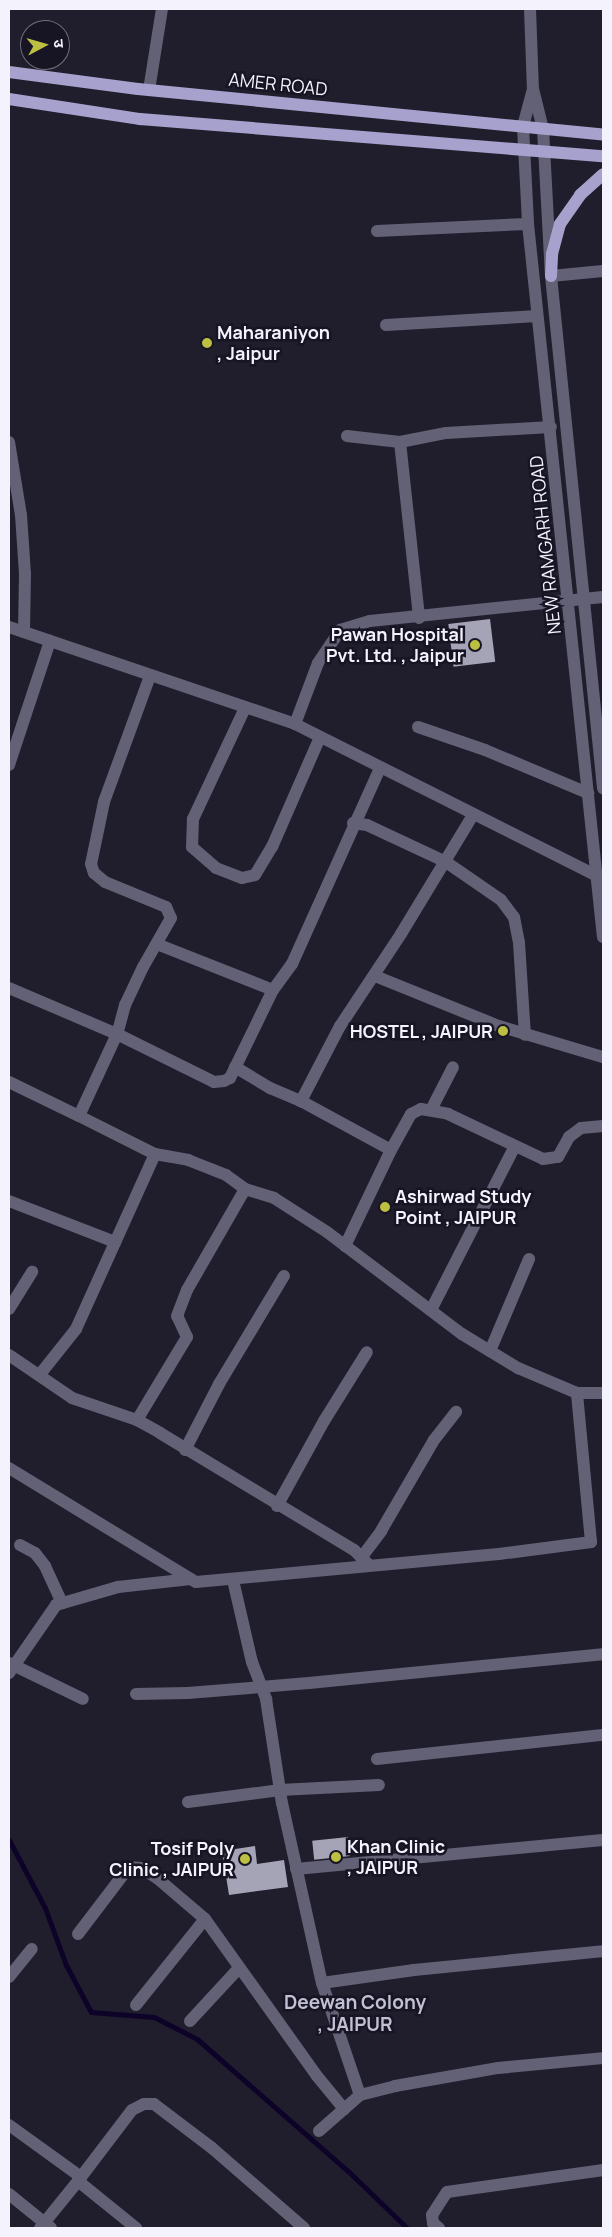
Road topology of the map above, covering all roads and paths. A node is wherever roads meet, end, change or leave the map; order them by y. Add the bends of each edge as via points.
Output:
1 (162, 9) edge
2 (530, 9) edge
3 (9, 72) edge
4 (533, 89) junction
5 (149, 90) junction
6 (9, 99) edge
7 (523, 127) junction
8 (543, 129) junction
9 (603, 134) edge
10 (522, 150) junction
11 (544, 151) junction
12 (603, 156) edge
13 (603, 174) edge
14 (528, 224) junction
15 (377, 231) dead end
16 (603, 271) edge
17 (551, 276) junction
18 (537, 316) junction
19 (386, 325) dead end
20 (550, 427) junction
21 (347, 436) dead end
22 (9, 442) edge
23 (400, 442) junction
24 (603, 597) edge
25 (583, 599) junction
26 (568, 600) junction
27 (419, 618) junction
28 (9, 627) edge
29 (24, 632) junction
30 (50, 641) junction
31 (150, 676) junction
32 (245, 708) junction
33 (295, 724) junction
34 (418, 727) dead end
35 (600, 734) edge
36 (320, 737) junction
37 (9, 765) edge
38 (380, 768) junction
39 (603, 788) edge
40 (588, 793) junction
41 (472, 815) junction
42 (353, 823) junction
43 (446, 862) junction
44 (600, 881) edge
45 (603, 937) edge
46 (157, 944) junction
47 (375, 976) junction
48 (9, 988) edge
49 (273, 990) junction
50 (117, 1034) junction
51 (525, 1035) junction
52 (603, 1057) edge
53 (235, 1067) junction
54 (453, 1067) dead end
55 (9, 1082) edge
56 (301, 1101) junction
57 (431, 1110) junction
58 (80, 1116) junction
59 (603, 1126) edge
60 (515, 1146) junction
61 (391, 1150) junction
62 (155, 1154) junction
63 (245, 1189) junction
64 (9, 1201) edge
65 (116, 1242) junction
66 (345, 1246) junction
67 (529, 1259) dead end
68 (32, 1272) dead end
69 (284, 1276) dead end
70 (9, 1308) edge
71 (431, 1310) junction
72 (490, 1351) junction
73 (367, 1352) dead end
74 (9, 1355) edge
75 (41, 1374) junction
76 (577, 1393) junction
77 (603, 1393) edge
78 (456, 1412) dead end
79 (137, 1420) junction
80 (185, 1450) junction
81 (9, 1468) edge
82 (277, 1506) junction
83 (20, 1545) dead end
84 (365, 1561) junction
85 (191, 1579) junction
86 (233, 1580) junction
87 (62, 1603) junction
88 (603, 1654) edge
89 (10, 1667) edge
90 (260, 1686) junction
91 (136, 1694) dead end
92 (83, 1699) dead end
93 (603, 1735) edge
94 (377, 1759) dead end
95 (379, 1785) dead end
96 (280, 1790) junction
97 (188, 1802) dead end
98 (603, 1840) edge
99 (296, 1869) junction
100 (205, 1918) junction
101 (78, 1934) dead end
102 (32, 1949) dead end
103 (603, 1951) edge
104 (239, 1968) junction
105 (9, 1977) edge
106 (322, 1983) junction
107 (136, 2005) dead end
108 (190, 2021) dead end
109 (603, 2058) edge
110 (360, 2095) junction
111 (344, 2108) junction
112 (9, 2124) edge
113 (319, 2130) dead end
114 (603, 2170) edge
115 (80, 2179) junction
116 (9, 2194) edge
117 (45, 2226) edge
118 (136, 2228) edge
119 (304, 2228) edge
120 (439, 2228) edge

1 - 5 street
2 - 4 street
3 - 5 main road, AMER ROAD
4 - 7 street, NEW RAMGARH ROAD
4 - 8 street, NEW RAMGARH ROAD
5 - 7 main road, AMER ROAD
6 - 10 main road via 140,119
7 - 8 main road, AMER ROAD
7 - 10 street, NEW RAMGARH ROAD
8 - 9 main road, AMER ROAD
8 - 11 street, NEW RAMGARH ROAD
10 - 11 main road
10 - 14 street, NEW RAMGARH ROAD
11 - 12 main road
11 - 17 street, NEW RAMGARH ROAD
13 - 17 main road via 580,195 560,224 552,254
14 - 15 street
14 - 18 street, NEW RAMGARH ROAD
16 - 17 street
17 - 25 street, NEW RAMGARH ROAD
18 - 19 street
18 - 20 street, NEW RAMGARH ROAD
20 - 23 street via 446,433
20 - 26 street, NEW RAMGARH ROAD
21 - 23 street
22 - 29 street via 21,515
23 - 27 street
24 - 25 street
25 - 26 street
25 - 35 street, NEW RAMGARH ROAD
26 - 27 street
26 - 40 street, NEW RAMGARH ROAD
27 - 33 street via 370,621 340,630 318,662
28 - 29 street
29 - 30 street
30 - 31 street
30 - 37 street
31 - 32 street
31 - 46 street via 104,802 92,864 94,873 105,882 166,907 171,918
32 - 33 street
32 - 36 street via 193,819 192,847 216,868 242,878 255,875 272,847
33 - 36 street
34 - 40 street via 485,750
35 - 39 street, NEW RAMGARH ROAD
36 - 38 street
38 - 41 street
38 - 42 street
40 - 44 street, NEW RAMGARH ROAD
41 - 43 street
41 - 44 street
42 - 43 street via 382,832
42 - 49 street via 295,956
43 - 47 street
43 - 51 street via 501,900 514,917
44 - 45 street, NEW RAMGARH ROAD
46 - 49 street
46 - 50 street via 125,1005
47 - 51 street via 449,1008
47 - 56 street via 318,1063
48 - 50 street
49 - 53 street
50 - 53 street via 214,1082 230,1078
50 - 58 street
51 - 52 street
53 - 56 street via 270,1088
54 - 57 street
55 - 58 street
56 - 61 street
57 - 60 street via 448,1114
57 - 61 street via 421,1109 411,1114
58 - 62 street
59 - 60 street via 581,1128 568,1137 558,1157 550,1160
60 - 71 street
61 - 66 street
62 - 63 street via 188,1160 226,1175
62 - 65 street
63 - 66 street via 274,1198
63 - 79 street via 187,1290 177,1316 187,1337
64 - 65 street
65 - 75 street via 76,1328
66 - 71 street
67 - 72 street
68 - 70 street
69 - 80 street via 219,1384
71 - 72 street
72 - 76 street via 518,1368
73 - 82 street
74 - 75 street
75 - 79 street via 72,1398
76 - 77 street
76 - 84 street via 591,1542
78 - 84 street via 434,1440
79 - 80 street
80 - 82 street
81 - 85 street
82 - 84 street
83 - 87 street via 35,1554 44,1566
84 - 86 street
85 - 86 street via 196,1582
85 - 87 street via 118,1587
86 - 90 street
87 - 89 street via 56,1605
88 - 90 street
89 - 92 street
90 - 91 street
90 - 96 street via 266,1699
93 - 94 street
95 - 96 street
96 - 97 street
96 - 99 street
98 - 99 street
99 - 106 street
100 - 101 street via 157,1878 135,1866 124,1871
100 - 104 street
100 - 107 street
102 - 105 street
103 - 106 street via 414,1970
104 - 108 street
104 - 111 street
106 - 110 street
109 - 110 street via 498,2068
110 - 111 street
111 - 113 street
112 - 115 street
114 - 120 street via 447,2192 432,2215 433,2223
115 - 117 street
115 - 118 street
115 - 119 street via 132,2110 144,2104 154,2104 212,2148
116 - 117 street

